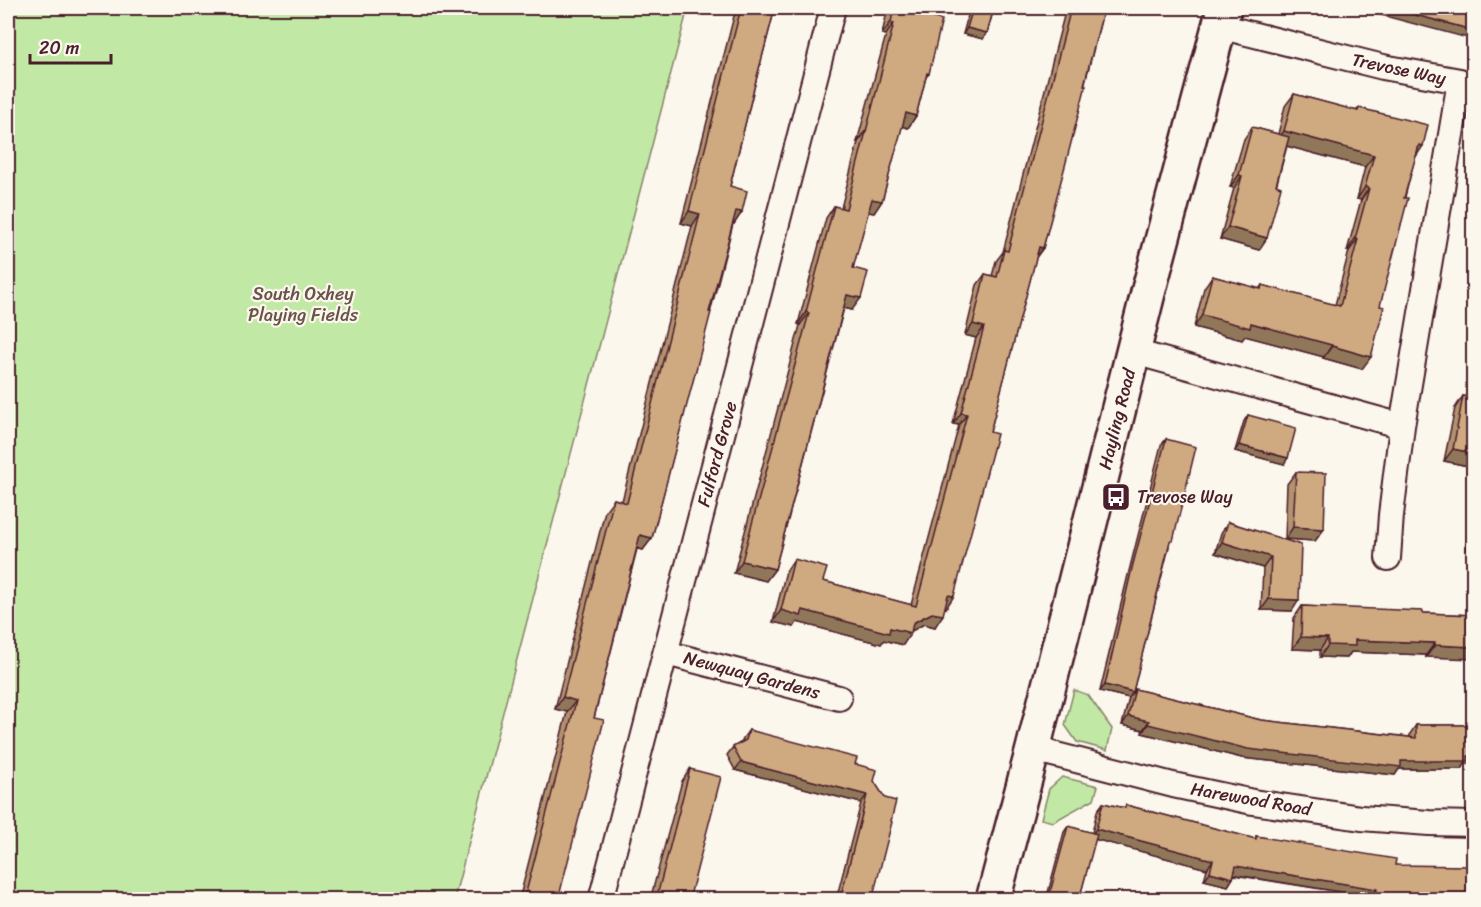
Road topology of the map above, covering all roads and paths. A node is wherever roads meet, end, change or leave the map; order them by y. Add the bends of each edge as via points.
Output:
1 (833, 8) edge
2 (1222, 17) edge
3 (1467, 82) edge
4 (1134, 352) junction
5 (1402, 426) junction
6 (1388, 558) dead end
7 (666, 653) junction
8 (839, 698) dead end
9 (1033, 749) junction
10 (1473, 824) edge
11 (601, 900) edge
12 (993, 900) edge

1 - 7 street, Fulford Grove
2 - 3 street, Trevose Way via 1383,67
2 - 4 street, Hayling Road
3 - 5 street, Trevose Way
4 - 5 street
4 - 9 street, Hayling Road
5 - 6 street, Trevose Way
7 - 8 street, Newquay Gardens
7 - 11 street, Fulford Grove
9 - 10 street, Harewood Road via 1253,802 1361,818
9 - 12 street, Hayling Road

